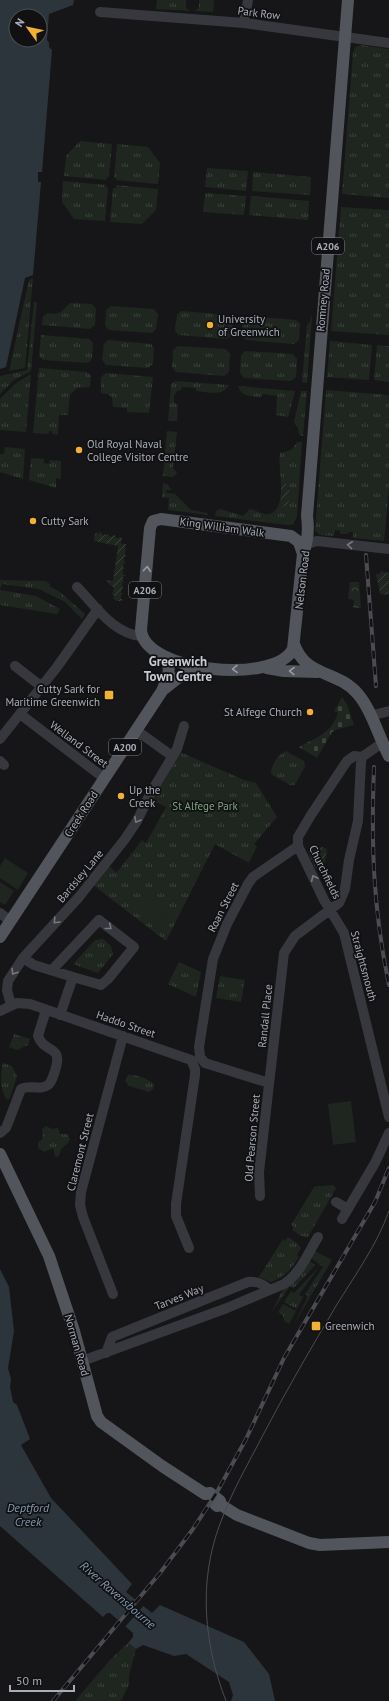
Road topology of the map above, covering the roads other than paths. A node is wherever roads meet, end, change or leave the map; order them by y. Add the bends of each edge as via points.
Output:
1 (248, 0) edge
2 (348, 0) edge
3 (100, 12) dead end
4 (244, 23) junction
5 (344, 37) junction
6 (389, 43) edge
7 (307, 516) junction
8 (291, 536) junction
9 (305, 549) junction
10 (389, 549) edge
11 (77, 587) dead end
12 (98, 609) junction
13 (141, 636) junction
14 (294, 644) junction
15 (166, 657) junction
16 (15, 666) dead end
17 (267, 668) junction
18 (204, 669) junction
19 (318, 672) junction
20 (42, 687) junction
21 (162, 691) junction
22 (389, 711) edge
23 (20, 714) junction
24 (370, 716) junction
25 (184, 726) dead end
26 (136, 730) junction
27 (0, 739) edge
28 (382, 744) junction
29 (389, 756) edge
30 (362, 757) junction
31 (171, 759) junction
32 (104, 778) junction
33 (298, 846) junction
34 (330, 909) junction
35 (0, 913) edge
36 (10, 921) junction
37 (0, 937) edge
38 (23, 958) junction
39 (52, 970) junction
40 (73, 977) junction
41 (11, 1006) junction
42 (46, 1010) junction
43 (0, 1012) edge
44 (60, 1014) junction
45 (123, 1036) junction
46 (269, 1083) junction
47 (389, 1117) edge
48 (0, 1133) edge
49 (389, 1133) edge
50 (0, 1154) edge
51 (260, 1196) dead end
52 (336, 1202) dead end
53 (348, 1209) junction
54 (342, 1219) dead end
55 (318, 1237) dead end
56 (189, 1248) dead end
57 (269, 1290) junction
58 (113, 1294) dead end
59 (106, 1353) junction
60 (82, 1361) junction
61 (389, 1542) edge

1 - 4 street
2 - 5 main road, A206
3 - 4 street, Park Row
4 - 5 street, Park Row
5 - 6 street, Park Row
5 - 7 main road, Romney Road / A206
7 - 8 main road, A206 via 300,530
7 - 9 main road, Nelson Road / A206
8 - 9 main road
13 -> 8 main road, King William Walk / A206 via 150,528 153,521 161,519
10 -> 9 street via 317,541
9 - 14 main road, Nelson Road / A206
11 - 12 street
12 - 13 street via 118,628 130,635
12 - 20 street
13 - 15 main road, A206 via 148,646
14 - 17 main road, Nelson Road / A206 via 291,654 286,659
14 - 19 main road, A206 via 301,660
15 - 18 main road, A206
15 - 21 main road, Creek Road / A200 via 170,668
16 - 20 street
17 -> 18 main road, A206
19 -> 17 main road, A206
18 - 21 main road, Creek Road / A200 via 178,677
19 - 24 main road, A206 via 350,686
20 - 23 street
21 - 26 main road, Creek Road / A200
22 - 24 street
23 - 27 street
23 - 32 street, Welland Street
24 - 28 main road, A206
25 - 31 street, Bardsley Lane
26 - 31 street
26 - 32 main road, Creek Road / A200
28 - 29 main road, A206
28 - 30 street
30 - 33 street via 354,756 347,762 298,837
30 - 34 street via 358,821 345,889 339,903
31 -> 38 street, Bardsley Lane via 125,839 79,897
32 - 36 main road, Creek Road / A200
34 -> 33 street, Churchfields
33 - 46 street, Roan Street via 253,877 218,943 199,1047 202,1060 210,1065
34 - 46 street, Randall Place via 295,936 284,953
34 - 47 street, Straightsmouth via 344,933
35 - 36 street
36 - 37 main road, Creek Road / A200
38 - 39 street via 34,965
38 -> 41 street, Bardsley Lane via 6,985
39 - 40 street
39 -> 40 street via 99,920 134,947 101,985
40 - 44 street
41 - 42 street, Haddo Street via 24,1003
41 - 43 street, Haddo Street
42 - 44 street, Haddo Street
42 - 48 street via 38,1036 43,1045 54,1050 58,1062 47,1085 25,1086 20,1089 6,1128
44 - 45 street, Haddo Street
45 - 56 street, Haddo Street via 184,1056 191,1060 195,1068 176,1204 176,1216
45 - 58 street, Claremont Street via 81,1192 80,1205
46 - 51 street, Old Pearson Street via 259,1172
49 - 53 street
50 - 60 main road, Norman Road via 49,1256
52 - 53 street
53 - 54 street
55 - 57 street via 291,1280
57 - 59 street
57 - 59 street, Tarves Way via 260,1283 248,1282 112,1337
59 - 60 street
60 - 61 main road, Norman Road via 97,1416 101,1422 205,1494 206,1499 217,1506 221,1505 237,1515 309,1543 320,1545

